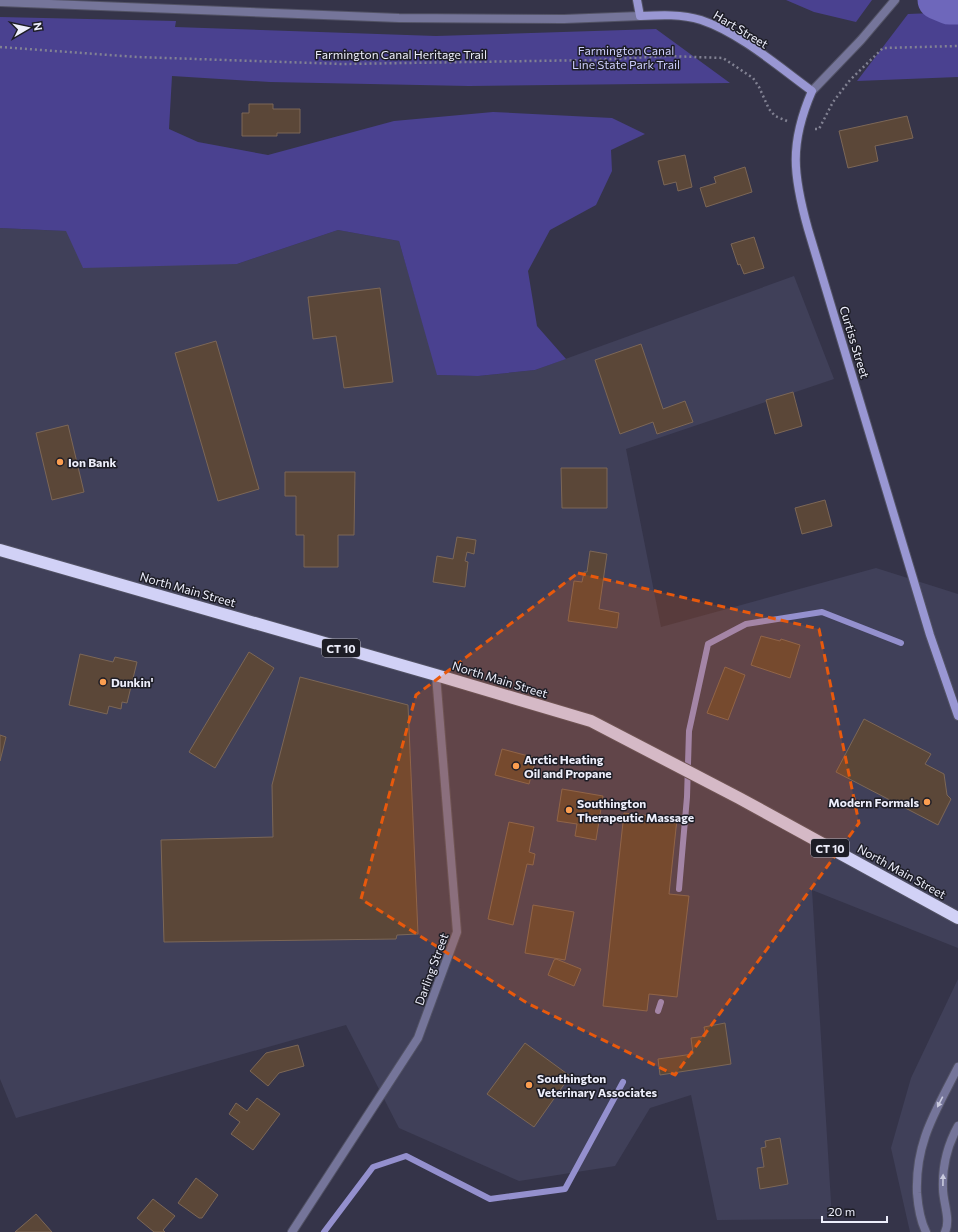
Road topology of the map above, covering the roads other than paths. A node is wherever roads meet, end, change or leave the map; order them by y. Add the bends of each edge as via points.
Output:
1 (637, 0) edge
2 (895, 0) edge
3 (0, 2) edge
4 (640, 16) junction
5 (812, 92) junction
6 (0, 550) edge
7 (436, 675) junction
8 (958, 716) edge
9 (958, 918) edge
10 (958, 1067) edge
11 (958, 1126) edge
12 (292, 1232) edge
13 (926, 1232) edge
14 (945, 1232) edge

1 - 4 street
2 - 5 street, Curtiss Street via 862,40
3 - 4 street via 399,18 556,19
4 - 5 street, Hart Street via 670,14 701,20 755,50
5 - 8 street, Curtiss Street via 800,125 795,153 795,170 804,214 930,635
6 - 7 highway, North Main Street / CT 10
7 - 9 highway, North Main Street / CT 10 via 591,721 702,778
7 - 12 street, Darling Street via 457,932 418,1038
10 -> 13 street via 923,1138 918,1159 918,1203
14 -> 11 street via 947,1221 943,1174 946,1156

